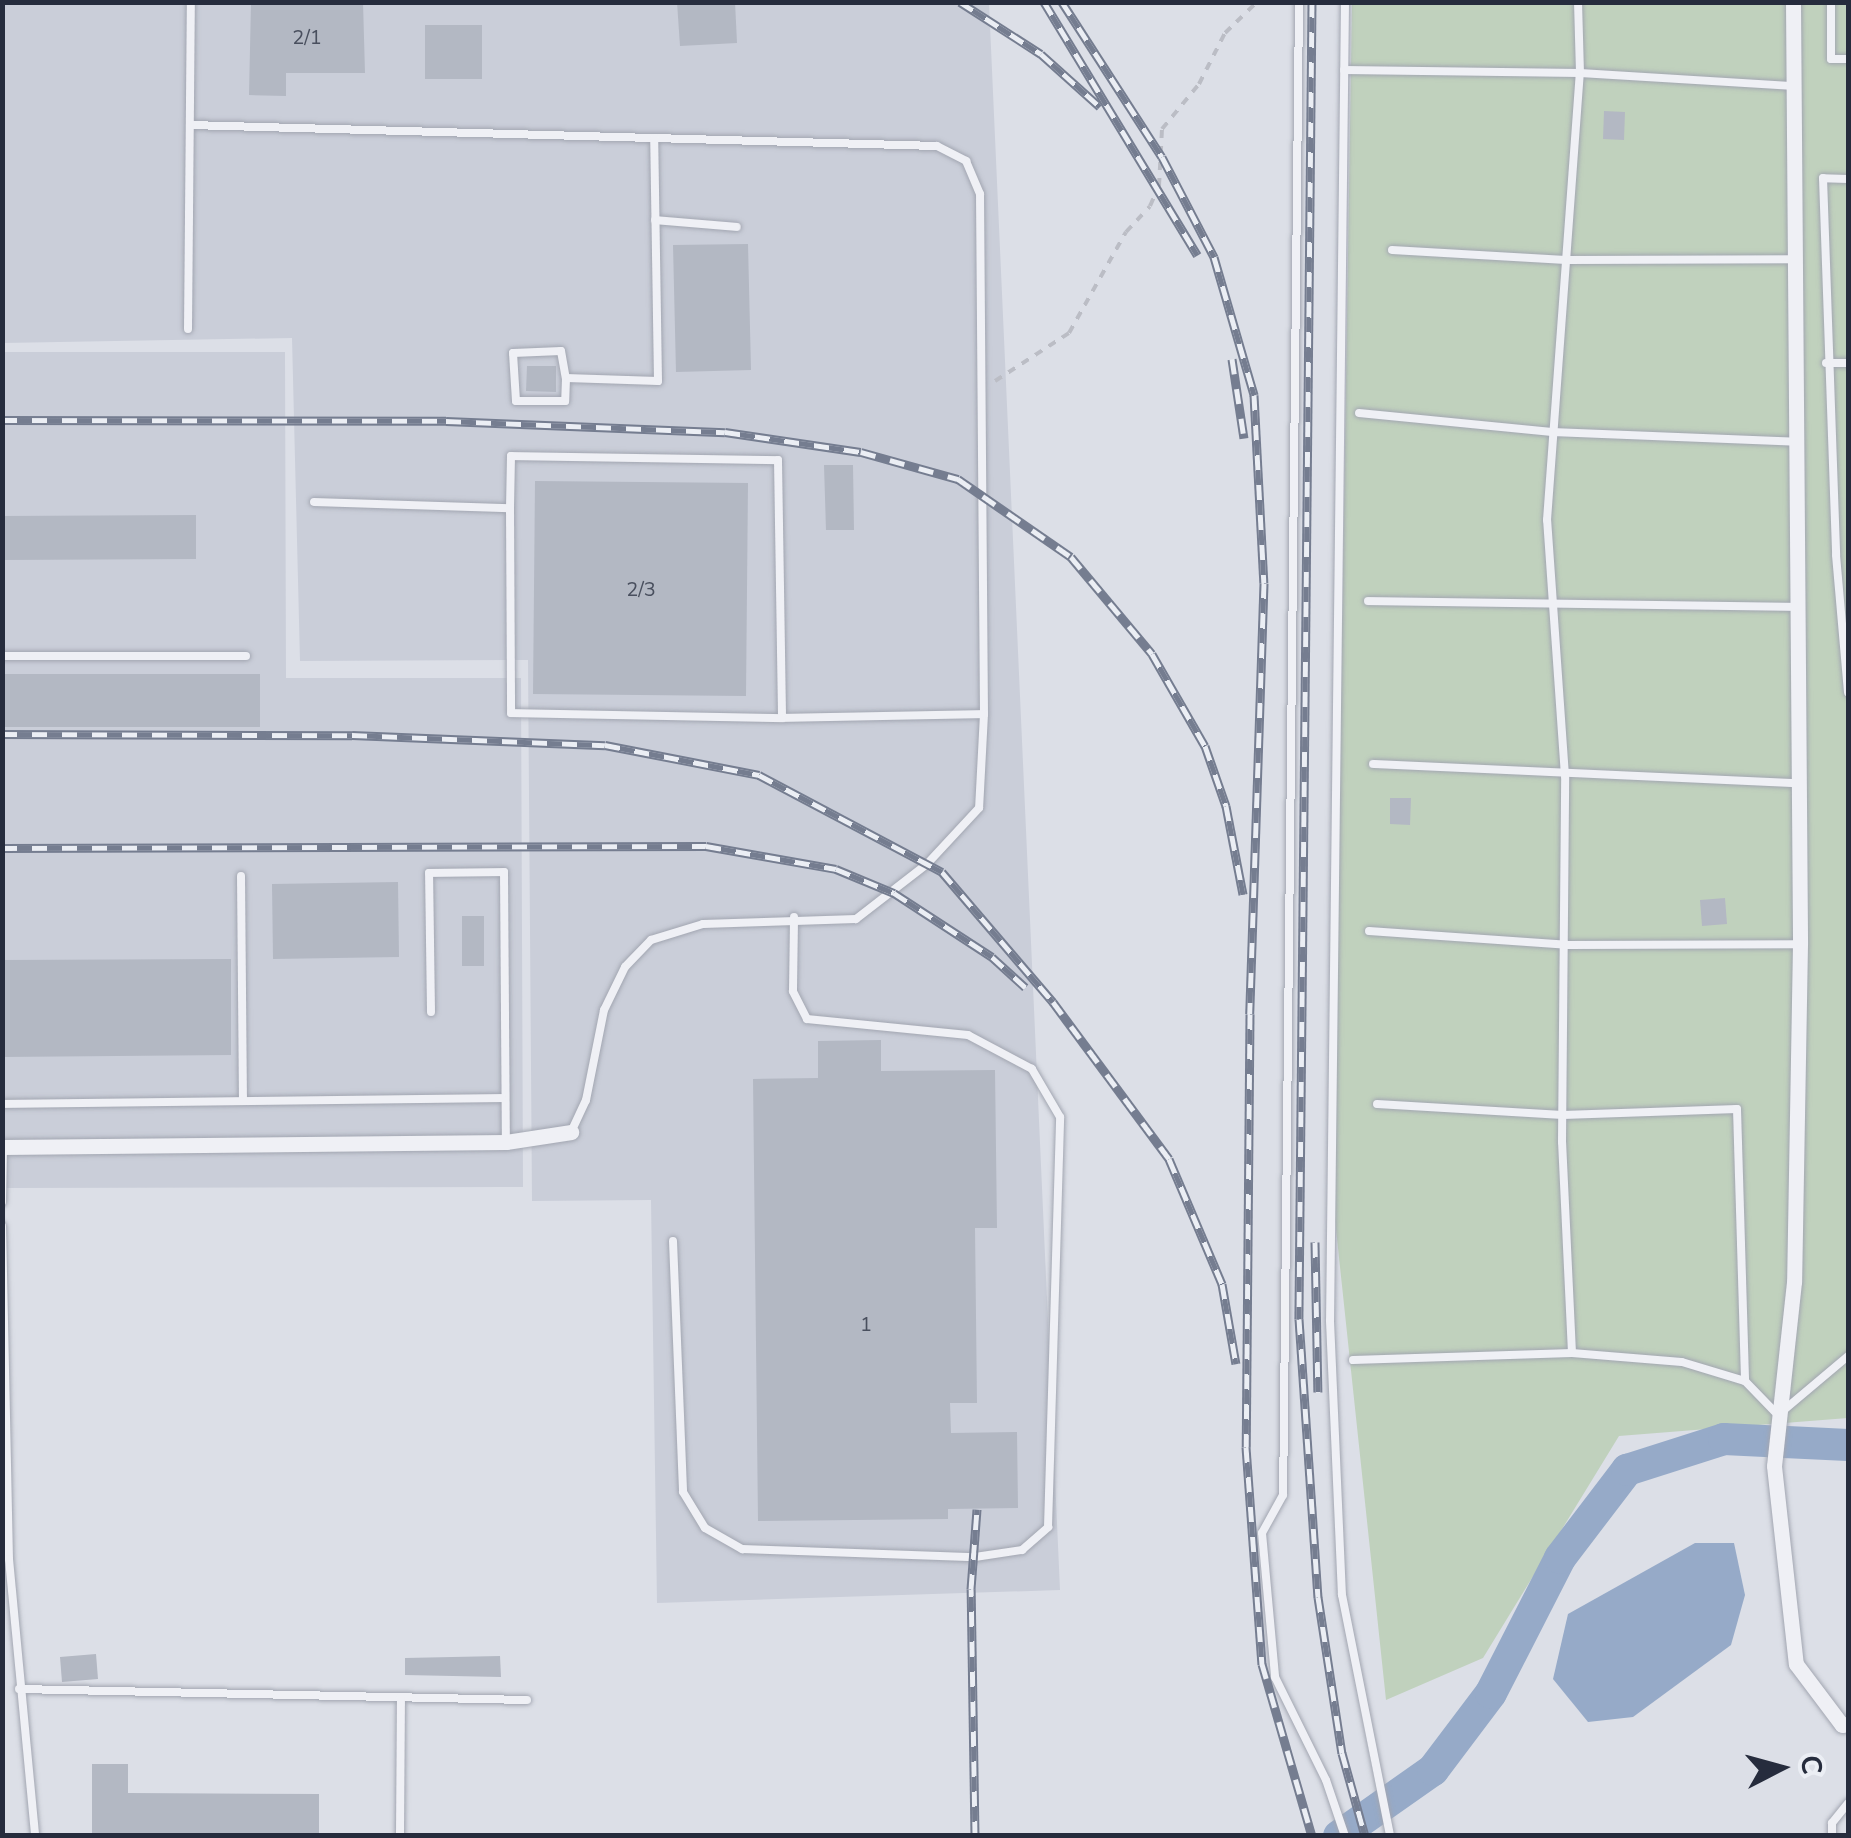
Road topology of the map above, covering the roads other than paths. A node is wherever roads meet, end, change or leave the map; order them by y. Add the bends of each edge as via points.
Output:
1 (190, 2) edge
2 (1298, 2) edge
3 (1345, 2) edge
4 (1578, 2) edge
5 (1794, 2) edge
6 (1831, 2) edge
7 (1848, 60) edge
8 (1344, 70) junction
9 (1580, 72) junction
10 (1795, 86) junction
11 (190, 125) junction
12 (654, 138) junction
13 (1848, 178) edge
14 (655, 220) junction
15 (736, 227) dead end
16 (1392, 250) dead end
17 (1797, 259) junction
18 (1566, 260) junction
19 (188, 329) dead end
20 (1826, 362) junction
21 (1848, 363) edge
22 (566, 378) junction
23 (1359, 413) dead end
24 (1552, 432) junction
25 (1798, 442) junction
26 (314, 502) dead end
27 (510, 508) junction
28 (1836, 555) junction
29 (1848, 555) edge
30 (1368, 601) dead end
31 (1556, 606) junction
32 (1799, 607) junction
33 (2, 645) edge
34 (2, 656) edge
35 (14, 656) junction
36 (246, 656) dead end
37 (1848, 692) edge
38 (984, 714) junction
39 (782, 718) junction
40 (1374, 764) dead end
41 (1565, 776) junction
42 (1799, 783) junction
43 (241, 876) dead end
44 (794, 916) junction
45 (1370, 931) dead end
46 (1800, 944) junction
47 (1567, 945) junction
48 (431, 1012) dead end
49 (502, 1098) junction
50 (243, 1101) junction
51 (2, 1104) edge
52 (1377, 1104) dead end
53 (1563, 1115) junction
54 (571, 1132) joint
55 (506, 1142) junction
56 (3, 1147) edge
57 (2, 1202) edge
58 (2, 1226) edge
59 (673, 1240) dead end
60 (1572, 1353) junction
61 (1848, 1356) edge
62 (1353, 1360) dead end
63 (1745, 1380) junction
64 (1776, 1422) junction
65 (19, 1689) junction
66 (401, 1698) junction
67 (527, 1700) dead end
68 (1845, 1724) edge
69 (1848, 1803) edge
70 (35, 1836) edge
71 (400, 1836) edge
72 (1345, 1836) edge
73 (1390, 1836) edge
74 (1832, 1836) edge

1 - 11 lane
2 - 72 lane via 1283,1495 1262,1533 1275,1677 1326,1780
3 - 8 lane
4 - 9 lane
5 - 10 street
6 - 7 lane via 1832,59
8 - 9 lane
8 - 73 lane via 1330,1321 1342,1595
9 - 10 lane
9 - 18 lane
10 - 17 street
11 - 12 lane
11 - 19 lane
12 - 14 lane
12 - 38 lane via 937,146 966,161 980,194
13 - 20 lane via 1823,178
14 - 15 lane
14 - 22 lane via 658,381
16 - 18 lane
17 - 18 lane
17 - 25 street
18 - 24 lane
20 - 21 lane
20 - 28 lane
22 - 22 lane via 561,351 513,353 516,400 565,401
23 - 24 lane
24 - 25 lane
24 - 31 lane via 1547,520
25 - 32 street
26 - 27 lane
27 - 39 lane via 510,713
27 - 39 lane via 511,456 778,460
28 - 29 lane
28 - 37 lane
30 - 31 lane
31 - 32 lane
31 - 41 lane
32 - 42 street
33 - 35 lane
34 - 35 lane
35 - 36 lane
38 - 39 lane
38 - 44 lane via 979,808 955,837 856,918
40 - 41 lane
41 - 42 lane
41 - 47 lane
42 - 46 street
43 - 50 lane
44 - 54 lane via 702,924 650,940 625,967 604,1010 586,1100
44 - 59 lane via 793,992 807,1019 968,1035 1032,1069 1060,1117 1048,1527 1022,1550 974,1556 742,1549 705,1528 683,1492
45 - 47 lane
46 - 47 lane
46 - 64 street via 1794,1282
47 - 53 lane
48 - 49 lane via 429,873 504,872
49 - 50 lane
49 - 55 lane
50 - 51 lane
52 - 53 lane
53 - 60 lane
53 - 63 lane via 1738,1109
54 - 55 street
55 - 56 street
56 - 57 lane
58 - 65 lane via 9,1559
60 - 62 lane
60 - 63 lane via 1682,1362
61 - 64 lane
63 - 64 lane
64 - 68 street via 1774,1466 1796,1664
65 - 66 lane
65 - 70 lane via 32,1754
66 - 67 lane
66 - 71 lane
69 - 74 lane via 1832,1823

